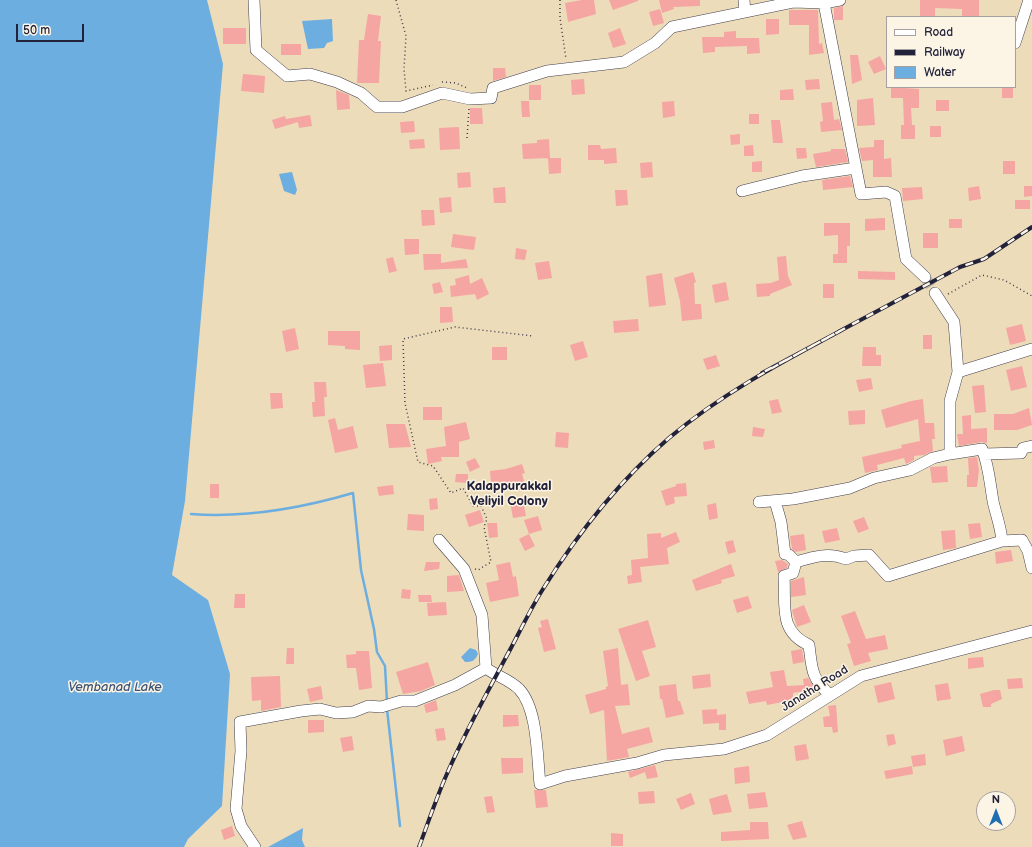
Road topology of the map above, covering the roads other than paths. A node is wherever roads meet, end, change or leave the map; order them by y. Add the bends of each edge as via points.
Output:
1 (254, 0) edge
2 (744, 0) edge
3 (840, 0) edge
4 (1029, 0) edge
5 (824, 2) junction
6 (745, 12) junction
7 (1016, 40) edge
8 (856, 168) junction
9 (742, 191) dead end
10 (924, 277) tunnel mouth
11 (937, 296) tunnel mouth
12 (1032, 349) edge
13 (958, 372) junction
14 (1032, 446) edge
15 (950, 454) junction
16 (984, 454) junction
17 (775, 501) junction
18 (759, 502) dead end
19 (439, 540) dead end
20 (1002, 541) junction
21 (796, 562) junction
22 (1032, 568) edge
23 (1032, 631) edge
24 (486, 668) junction
25 (830, 695) junction
26 (255, 847) edge

1 - 6 street via 256,50 287,76 310,74 338,82 361,92 377,107 402,107 442,93 470,99 491,98 493,88 547,71 624,62 655,43 672,27
2 - 6 street
3 - 5 street
4 - 7 street
5 - 6 street via 793,2
5 - 8 street
8 - 9 street via 802,176
8 - 10 street via 861,194 886,192 895,196 906,259
11 - 13 street via 954,322
12 - 13 street
13 - 15 street via 950,401
14 - 16 street via 1023,448 1021,453
15 - 16 street via 982,450
15 - 17 street via 933,458 910,470 874,478 850,488
16 - 20 street via 994,504 1001,524
17 - 18 street
17 - 21 street via 781,522 785,554
19 - 24 street via 464,569 482,615
20 - 21 street via 888,576 869,555 854,556 846,560 837,556 820,555
20 - 22 street via 1022,540
21 - 25 street via 793,573 784,576 786,625 799,641 809,645 815,677 818,684
23 - 25 street, Janatha Road via 861,676
24 - 25 street, Janatha Road via 502,675 520,690 532,709 540,784 565,776 637,763 664,755 724,749 768,735
24 - 26 street via 455,685 415,701 368,706 353,712 336,714 320,709 300,711 240,722 241,751 236,810 241,826

